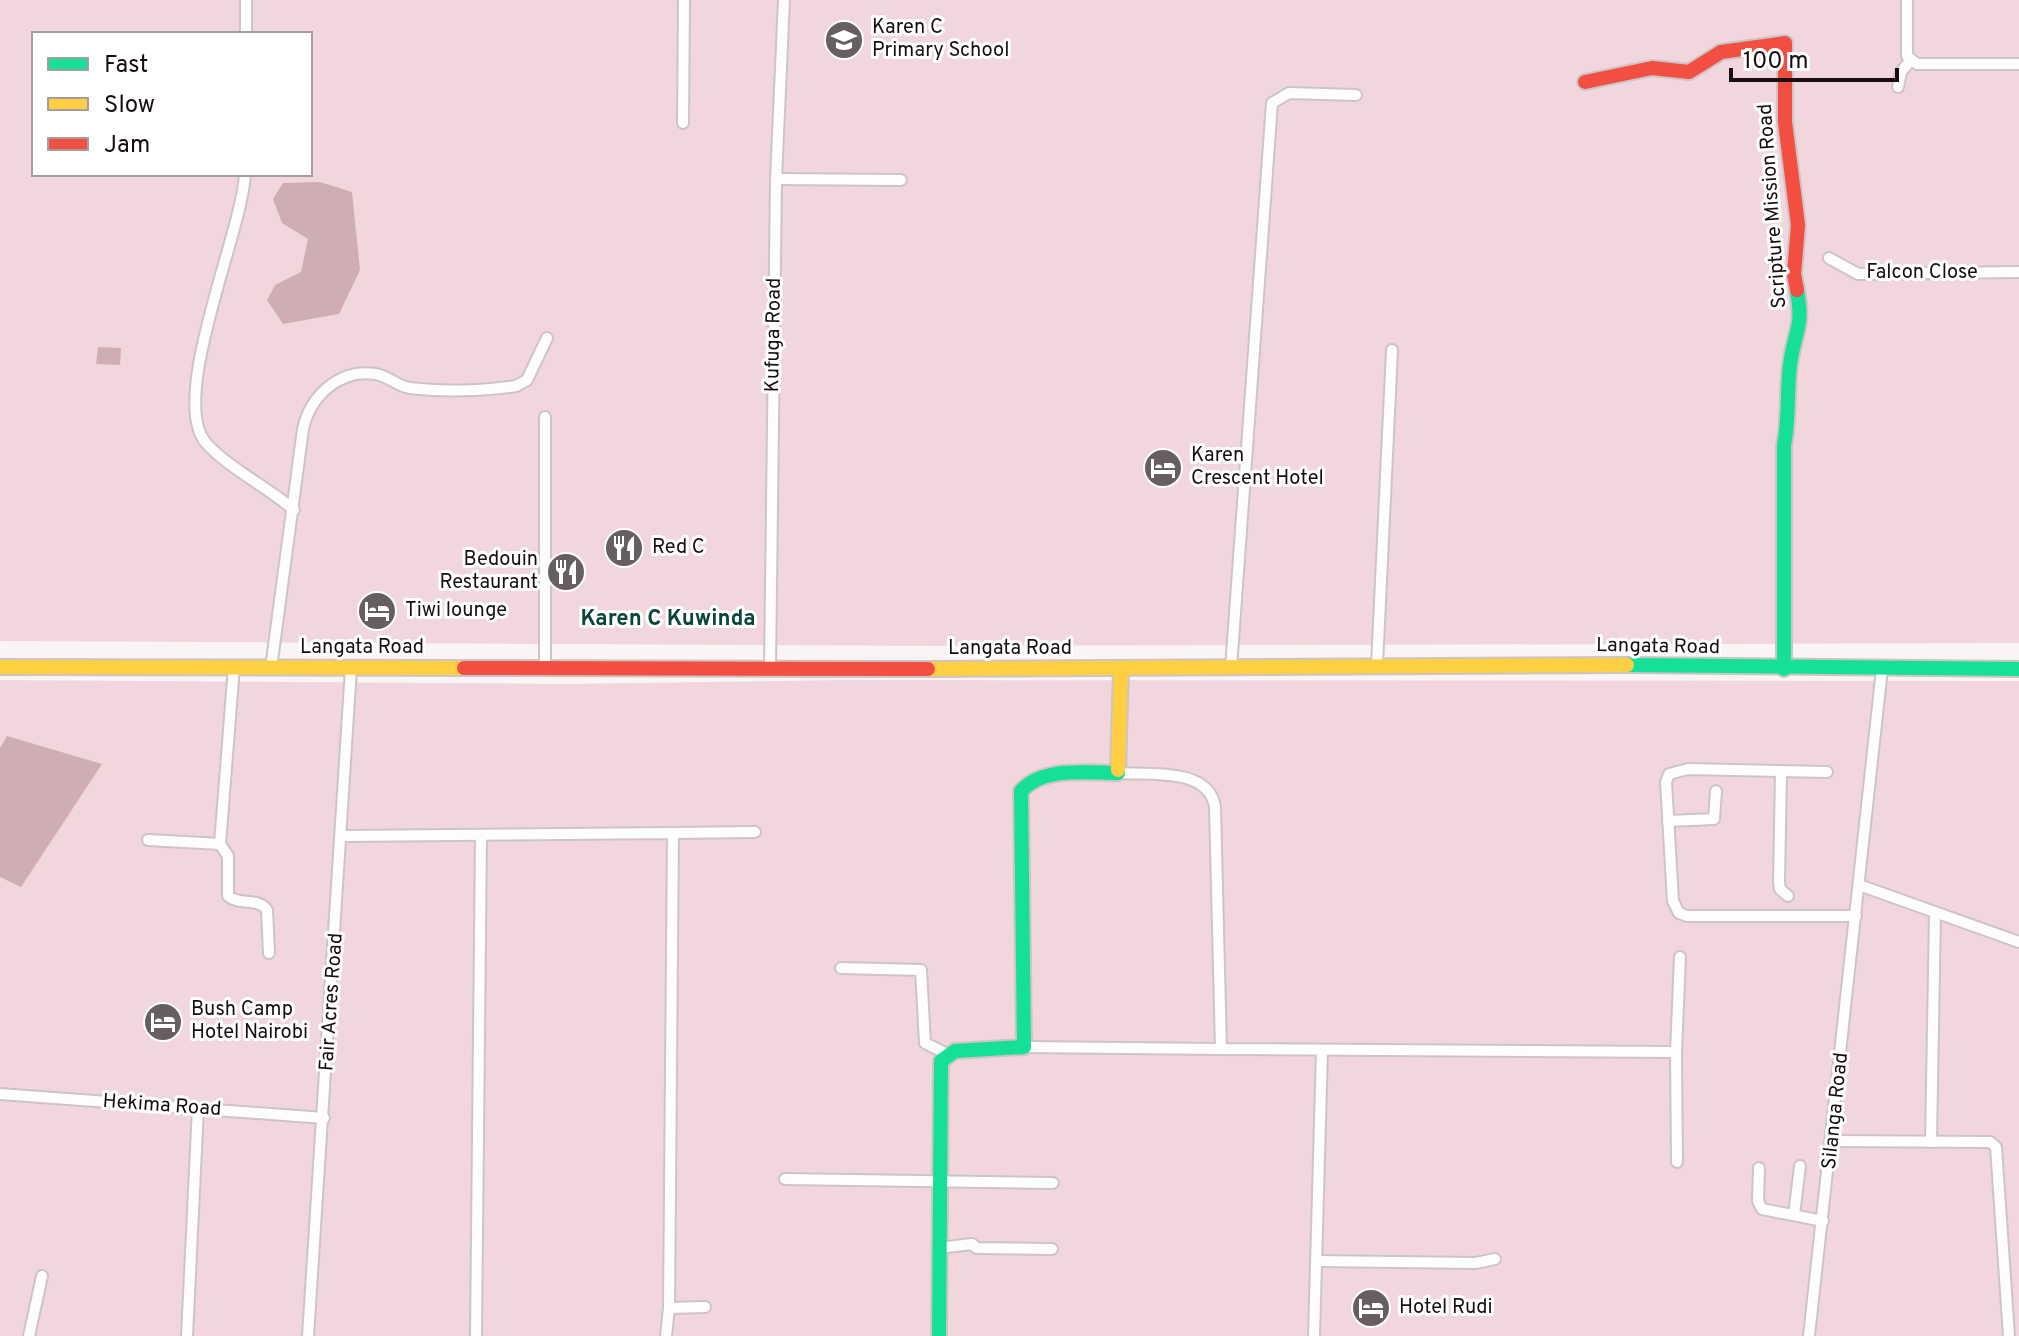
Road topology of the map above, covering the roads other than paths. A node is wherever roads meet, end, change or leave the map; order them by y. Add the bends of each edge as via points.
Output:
1 (246, 0) edge
2 (684, 0) edge
3 (784, 0) edge
4 (1907, 0) edge
5 (246, 32) edge
6 (1910, 61) junction
7 (2019, 64) edge
8 (1585, 82) dead end
9 (1898, 87) dead end
10 (1356, 95) dead end
11 (683, 123) dead end
12 (244, 176) edge
13 (776, 179) junction
14 (901, 180) dead end
15 (1829, 258) dead end
16 (2019, 272) edge
17 (547, 338) dead end
18 (1392, 350) dead end
19 (545, 417) dead end
20 (294, 510) junction
21 (1377, 665) junction
22 (0, 667) edge
23 (234, 667) junction
24 (271, 668) junction
25 (351, 668) junction
26 (1231, 668) junction
27 (545, 669) junction
28 (770, 669) junction
29 (1121, 669) junction
30 (1784, 669) junction
31 (1882, 669) junction
32 (2019, 669) edge
33 (1781, 771) junction
34 (1827, 772) dead end
35 (1118, 773) junction
36 (1716, 791) dead end
37 (1668, 821) junction
38 (755, 832) dead end
39 (673, 833) junction
40 (481, 835) junction
41 (342, 836) junction
42 (148, 840) dead end
43 (220, 844) junction
44 (1859, 885) junction
45 (1788, 896) dead end
46 (1935, 912) junction
47 (1856, 916) junction
48 (2019, 942) edge
49 (269, 953) dead end
50 (1680, 957) dead end
51 (841, 968) dead end
52 (1024, 1047) junction
53 (1221, 1049) junction
54 (1322, 1050) junction
55 (1676, 1052) junction
56 (947, 1054) junction
57 (0, 1094) edge
58 (198, 1108) junction
59 (324, 1118) junction
60 (1833, 1141) junction
61 (1931, 1142) junction
62 (1677, 1162) dead end
63 (1800, 1166) dead end
64 (1759, 1168) dead end
65 (785, 1179) dead end
66 (938, 1180) junction
67 (1053, 1183) dead end
68 (1794, 1215) junction
69 (1823, 1221) junction
70 (939, 1248) junction
71 (1052, 1249) dead end
72 (1495, 1259) dead end
73 (1316, 1261) junction
74 (42, 1276) dead end
75 (705, 1307) dead end
76 (669, 1308) junction
77 (29, 1336) edge
78 (187, 1336) edge
79 (308, 1336) edge
80 (476, 1336) edge
81 (666, 1336) edge
82 (939, 1336) edge
83 (1314, 1336) edge
84 (1809, 1336) edge
85 (2009, 1336) edge

1 - 5 street
2 - 11 street
3 - 13 street, Kufuga Road
4 - 6 street
6 - 7 street
6 - 9 street
8 - 30 main road, Scripture Mission Road via 1633,70 1689,72 1721,52 1785,43 1785,122 1798,225 1794,274 1802,320 1791,358 1784,445
10 - 26 street via 1289,93 1272,103
12 - 20 street via 204,336 197,422 211,448
13 - 14 street
13 - 28 street, Kufuga Road
15 - 16 street, Falcon Close via 1866,274
17 - 20 street via 527,380 516,386 414,388 375,374 320,392 307,411
18 - 21 street
19 - 27 street
20 - 24 street
21 - 26 main road, Langata Road
21 - 30 main road, Langata Road
22 - 23 main road, Langata Road
23 - 24 main road, Langata Road
23 - 43 street
24 - 25 main road, Langata Road
25 - 27 main road, Langata Road
25 - 41 street, Fair Acres Road
26 - 29 main road, Langata Road
27 - 28 main road, Langata Road
28 - 29 main road, Langata Road
29 - 35 main road
30 - 31 main road, Langata Road
31 - 32 main road, Langata Road
31 - 44 street, Silanga Road
33 - 34 street
33 - 37 street via 1677,770 1666,782
33 - 45 street via 1779,882
35 - 52 main road via 1042,776 1021,791
35 - 53 street via 1182,778 1212,792
36 - 37 street via 1714,819
37 - 47 street via 1673,901 1681,915
38 - 39 street
39 - 40 street
39 - 76 street
40 - 41 street
40 - 80 street
41 - 59 street, Fair Acres Road
42 - 43 street
43 - 49 street via 228,856 228,896 260,903 267,910
44 - 46 street
44 - 47 street, Silanga Road
46 - 48 street
46 - 61 street
47 - 60 street, Silanga Road
50 - 55 street
51 - 56 street via 921,970 925,1043
52 - 53 street
52 - 56 main road
53 - 54 street
54 - 55 street
54 - 73 street
55 - 62 street
56 - 66 main road via 939,1067
57 - 58 street, Hekima Road
58 - 59 street, Hekima Road
58 - 78 street
59 - 79 street, Fair Acres Road
60 - 61 street
60 - 69 street, Silanga Road
61 - 85 street via 1990,1142 1996,1147
63 - 68 street
64 - 68 street via 1760,1207
65 - 66 street
66 - 67 street
66 - 70 main road
68 - 69 street
69 - 84 street, Silanga Road
70 - 71 street via 972,1244
70 - 82 main road
72 - 73 street
73 - 83 street
74 - 77 street
75 - 76 street
76 - 81 street

